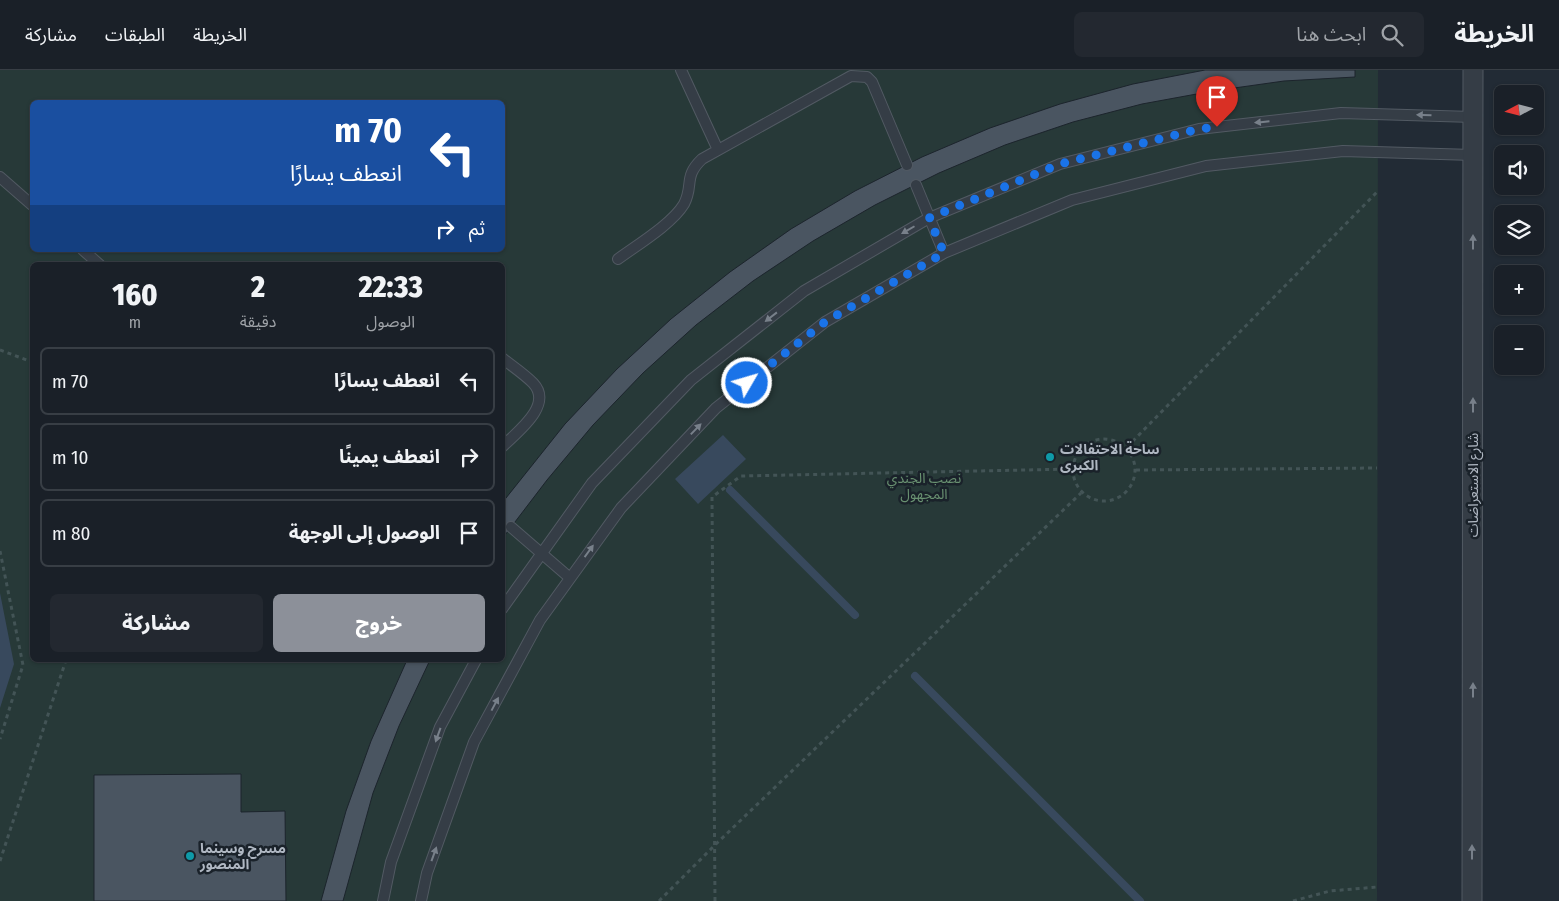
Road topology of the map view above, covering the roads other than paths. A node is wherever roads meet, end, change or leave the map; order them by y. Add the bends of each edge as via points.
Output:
1 (681, 70) edge
2 (1473, 70) edge
3 (1473, 117) junction
4 (718, 150) junction
5 (1473, 155) junction
6 (907, 165) dead end
7 (0, 177) edge
8 (916, 184) dead end
9 (30, 203) edge
10 (929, 218) junction
11 (85, 252) edge
12 (944, 253) junction
13 (618, 259) dead end
14 (97, 262) edge
15 (505, 360) edge
16 (505, 444) edge
17 (511, 527) dead end
18 (542, 553) junction
19 (570, 578) junction
20 (505, 605) edge
21 (475, 662) edge
22 (383, 901) edge
23 (421, 901) edge
24 (1472, 901) edge

1 - 4 lane
2 - 3 street, شارع الاستعراضات
3 - 5 street, شارع الاستعراضات
3 -> 10 lane via 1342,113 1199,129 1060,164
4 - 6 lane via 851,76 860,75 872,82
4 - 13 lane via 693,168 688,178 688,191 678,211
5 - 12 lane via 1343,151 1206,166 1072,200
24 -> 5 street, شارع الاستعراضات
7 - 9 lane
8 - 10 lane
10 - 12 lane
10 -> 18 lane via 804,291 691,380 592,483
11 - 14 lane
19 -> 12 lane via 620,508 716,408 825,322
15 - 16 lane via 534,384 540,399 538,409
17 - 18 lane
18 - 19 lane
18 - 20 lane
23 -> 19 lane via 427,873 474,742 540,620
21 -> 22 lane via 440,727 391,862

